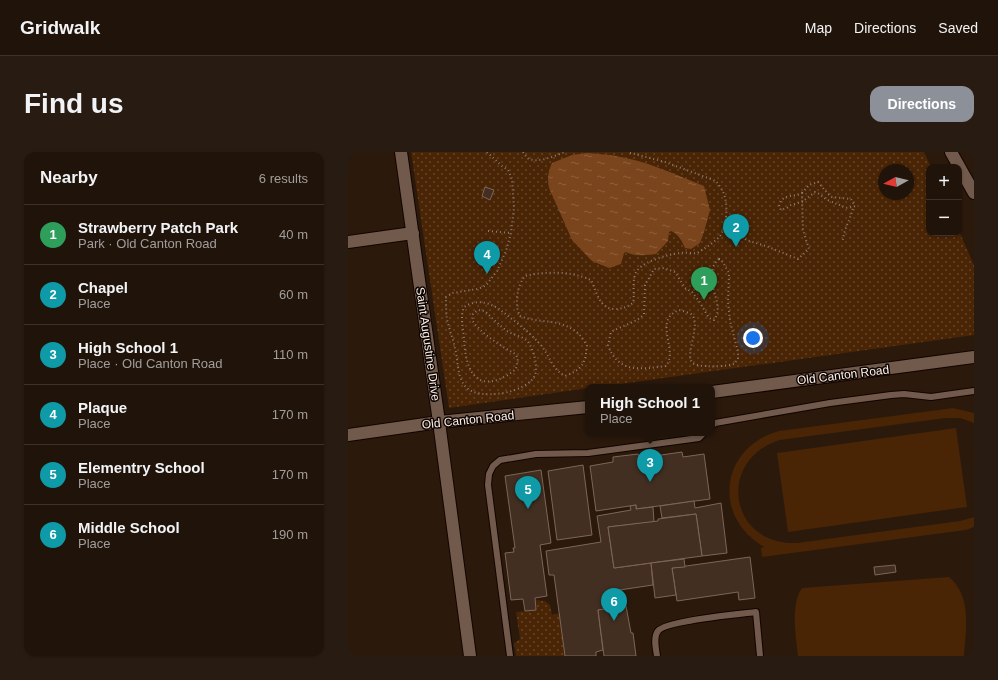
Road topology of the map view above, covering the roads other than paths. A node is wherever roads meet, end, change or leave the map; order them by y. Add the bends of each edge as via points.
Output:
1 (400, 152) edge
2 (951, 152) edge
3 (974, 193) edge
4 (413, 233) junction
5 (348, 242) edge
6 (974, 357) edge
7 (974, 391) edge
8 (715, 392) edge
9 (585, 407) edge
10 (439, 422) junction
11 (715, 423) edge
12 (348, 435) edge
13 (701, 436) edge
14 (470, 656) edge
15 (510, 656) edge
16 (657, 656) edge
17 (760, 656) edge

1 - 4 street, Saint Augustine Drive
2 - 3 street
4 - 5 street
4 - 10 street, Saint Augustine Drive
6 - 8 street, Old Canton Road
7 - 11 lane via 931,396 904,394 830,403
9 - 10 street, Old Canton Road
10 - 12 street, Old Canton Road
10 - 14 street, Saint Augustine Drive
13 - 15 lane via 588,453 536,454 500,460 493,466 488,485
16 - 17 lane via 658,631 665,626 756,612

